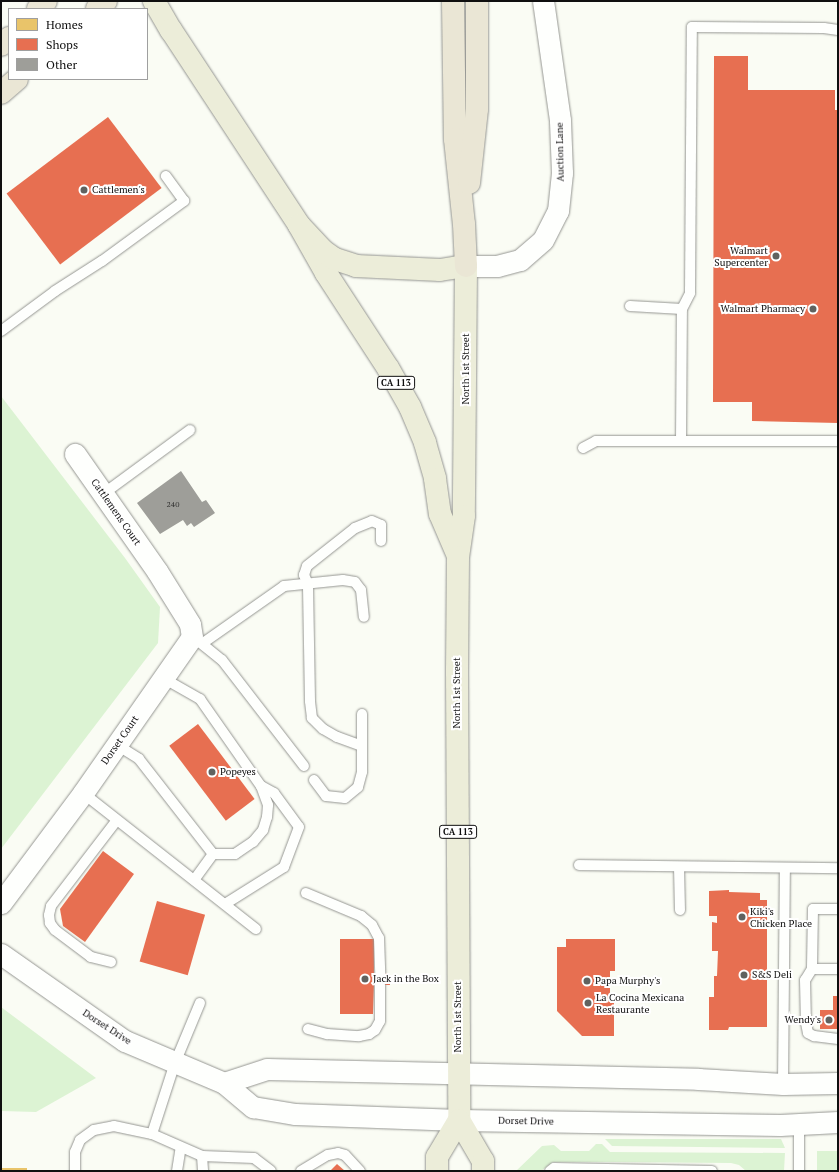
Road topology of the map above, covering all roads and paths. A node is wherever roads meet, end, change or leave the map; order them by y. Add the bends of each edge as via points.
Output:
1 (106, 1) edge
2 (154, 1) edge
3 (453, 1) edge
4 (478, 1) edge
5 (543, 1) edge
6 (98, 8) edge
7 (838, 30) edge
8 (16, 80) edge
9 (1, 93) edge
10 (166, 176) dead end
11 (464, 224) junction
12 (299, 225) junction
13 (466, 266) junction
14 (630, 306) dead end
15 (682, 309) junction
16 (1, 331) edge
17 (190, 430) dead end
18 (681, 441) junction
19 (838, 441) edge
20 (583, 448) dead end
21 (75, 454) dead end
22 (104, 494) junction
23 (381, 541) dead end
24 (458, 557) junction
25 (308, 584) junction
26 (364, 617) dead end
27 (197, 640) junction
28 (163, 678) junction
29 (362, 714) dead end
30 (117, 745) junction
31 (362, 746) junction
32 (304, 766) dead end
33 (314, 780) dead end
34 (261, 786) junction
35 (83, 793) junction
36 (117, 820) junction
37 (213, 854) junction
38 (579, 865) dead end
39 (679, 867) junction
40 (785, 868) junction
41 (838, 868) edge
42 (194, 880) junction
43 (306, 893) dead end
44 (1, 903) edge
45 (225, 904) junction
46 (838, 909) edge
47 (680, 910) dead end
48 (256, 929) dead end
49 (1, 954) edge
50 (111, 962) dead end
51 (812, 969) junction
52 (838, 969) edge
53 (380, 973) dead end
54 (380, 985) dead end
55 (200, 1002) dead end
56 (308, 1029) dead end
57 (838, 1039) edge
58 (175, 1063) junction
59 (458, 1073) junction
60 (224, 1083) junction
61 (838, 1083) edge
62 (783, 1084) junction
63 (459, 1120) junction
64 (838, 1122) edge
65 (799, 1124) junction
66 (152, 1134) junction
67 (181, 1147) junction
68 (202, 1156) junction
69 (75, 1171) edge
70 (176, 1171) edge
71 (203, 1171) edge
72 (271, 1171) edge
73 (301, 1171) edge
74 (360, 1171) edge
75 (437, 1171) edge
76 (483, 1171) edge
77 (550, 1171) edge
78 (712, 1171) edge
79 (799, 1171) edge

1 - 6 highway
2 - 12 main road, CA 113 via 170,30
3 - 11 highway via 455,139
4 - 11 highway, CA 113 via 477,109
5 - 13 street, Auction Lane via 560,120 562,173 558,211 543,240 520,260 496,266
7 - 15 lane via 692,27 690,293
8 - 9 highway
10 - 16 lane via 184,201
11 - 13 highway, CA 113
12 - 13 main road via 322,250 335,259 356,266 440,270
12 - 24 main road, CA 113 via 410,407 425,443 435,479 440,514
13 - 24 main road, North 1st Street / CA 113 via 464,516
14 - 15 lane
15 - 18 lane
17 - 22 lane
18 - 19 lane
18 - 20 lane via 596,441
21 - 22 street, Cattlemens Court
22 - 27 street, Cattlemens Court via 157,571
23 - 25 lane via 381,525 372,522 355,528 307,566 304,575
24 - 59 main road, North 1st Street / CA 113
25 - 26 lane via 343,580 355,582 361,590
25 - 27 lane via 284,586
25 - 31 lane via 312,718 322,729
27 - 28 street, Dorset Court
27 - 32 lane via 222,660
28 - 30 street, Dorset Court
28 - 34 lane via 200,699
29 - 31 lane
30 - 35 street, Dorset Court
30 - 37 lane via 139,759
31 - 33 lane via 362,772 358,787 344,798 326,796
34 - 37 lane via 268,804 263,830 253,842 235,854
34 - 45 lane via 274,793 299,827 284,866
35 - 36 lane
35 - 44 street, Dorset Court
36 - 42 lane
36 - 50 lane via 51,906 49,915 50,923 55,930 91,957
37 - 42 lane
38 - 39 lane
39 - 40 lane
39 - 47 lane
40 - 41 lane
40 - 62 lane
42 - 45 lane
43 - 53 lane via 361,916 372,925 379,938
45 - 48 lane
46 - 51 lane via 813,909
49 - 58 street, Dorset Drive via 126,1041
51 - 52 lane
51 - 57 lane via 805,980 808,1033
54 - 56 lane via 380,1021 375,1030 359,1036 327,1034
55 - 58 lane
58 - 60 street, Dorset Drive
58 - 66 lane
59 - 60 street via 267,1069
59 - 62 street via 698,1079
59 - 63 main road, North 1st Street / CA 113
60 - 63 street, Dorset Drive via 253,1107 295,1114
61 - 62 street
63 - 65 street, Dorset Drive
63 - 75 main road via 437,1157
63 - 76 main road, North 1st Street / CA 113 via 483,1161
64 - 65 street, Dorset Drive
65 - 79 lane
66 - 67 lane
66 - 69 lane via 114,1126 94,1130 80,1140 75,1152
67 - 68 lane
67 - 70 lane
68 - 71 lane
68 - 72 lane via 254,1158
73 - 74 lane via 328,1155 338,1153 345,1155
77 - 78 lane via 554,1168

